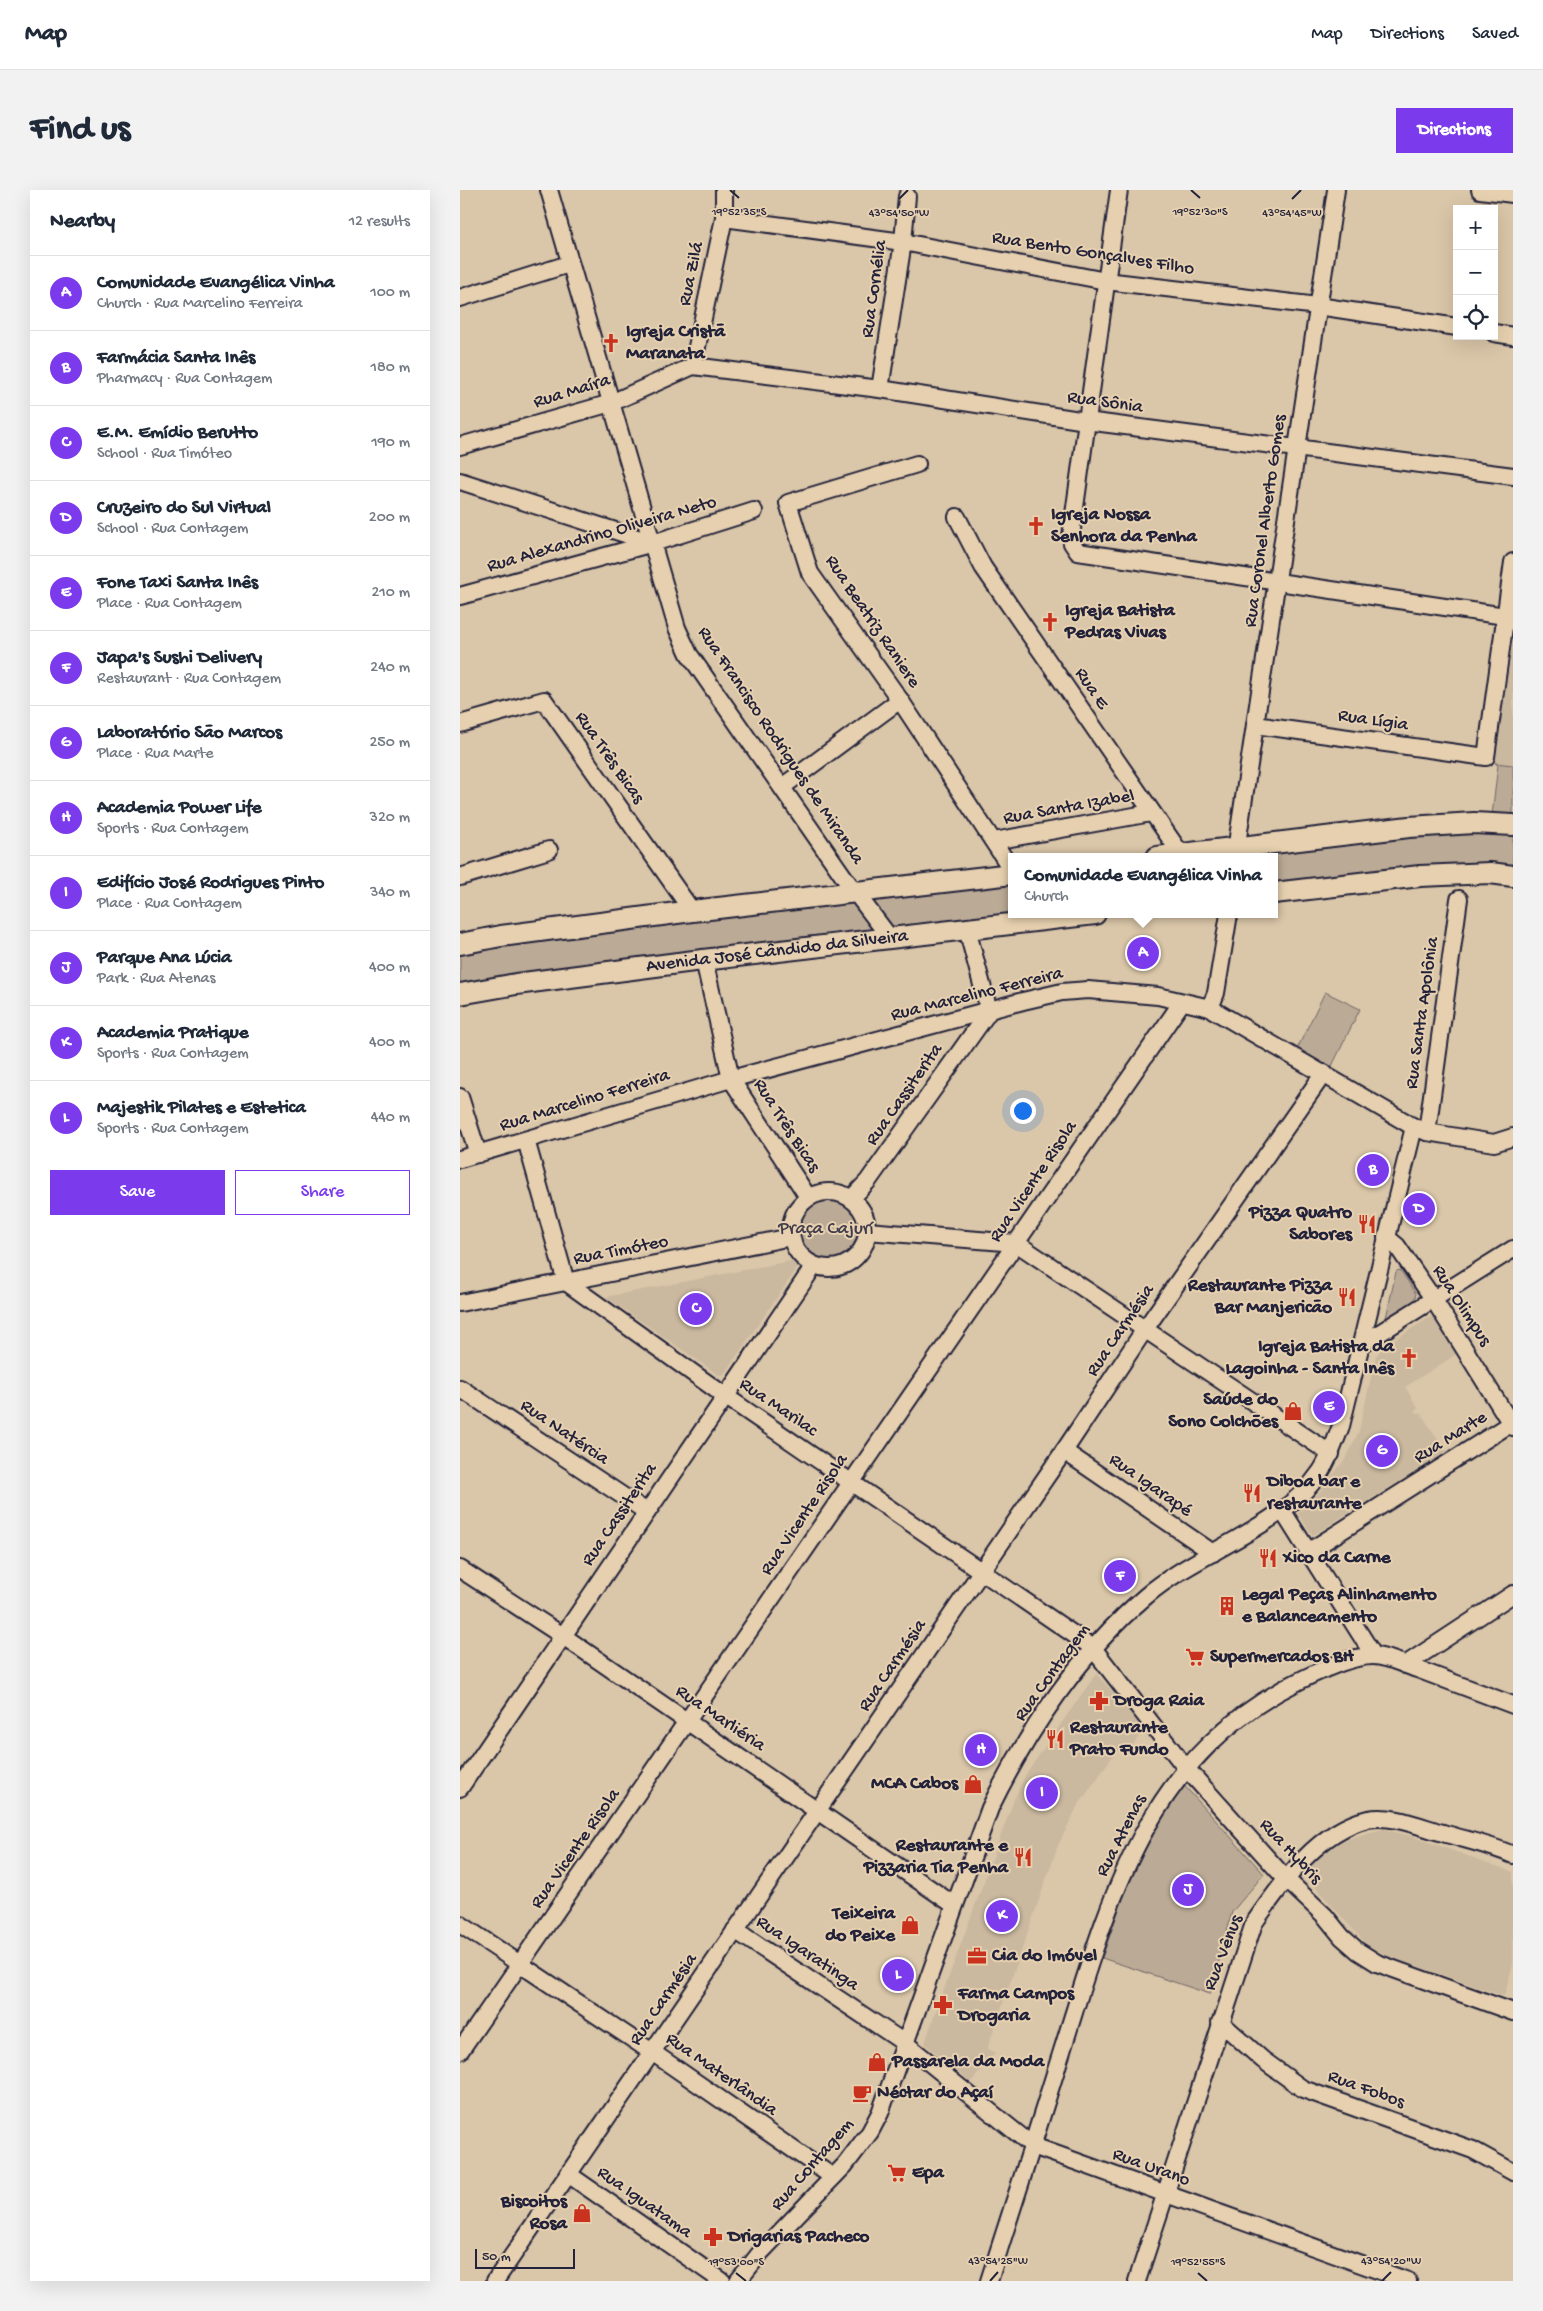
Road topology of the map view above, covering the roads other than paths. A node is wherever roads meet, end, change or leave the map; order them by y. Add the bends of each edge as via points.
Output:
1 (549, 190) edge
2 (724, 190) edge
3 (1119, 190) edge
4 (1336, 190) edge
5 (1480, 190) edge
6 (1513, 194) edge
7 (907, 196) dead end
8 (724, 218) junction
9 (902, 242) junction
10 (569, 264) junction
11 (1106, 281) junction
12 (460, 298) edge
13 (1318, 306) junction
14 (1453, 326) edge
15 (1498, 334) edge
16 (1513, 336) edge
17 (693, 366) junction
18 (880, 389) junction
19 (611, 403) junction
20 (1086, 421) junction
21 (460, 446) edge
22 (1296, 447) junction
23 (917, 464) dead end
24 (1513, 476) edge
25 (460, 481) edge
26 (754, 511) dead end
27 (957, 517) dead end
28 (654, 543) junction
29 (1513, 562) edge
30 (1278, 582) junction
31 (460, 596) edge
32 (1505, 616) junction
33 (900, 700) junction
34 (460, 724) edge
35 (1255, 725) junction
36 (782, 787) junction
37 (1151, 813) junction
38 (1513, 825) edge
39 (994, 842) junction
40 (549, 850) dead end
41 (1236, 852) edge
42 (1180, 853) edge
43 (1208, 853) edge
44 (1008, 864) edge
45 (1008, 874) edge
46 (1513, 876) edge
47 (460, 877) edge
48 (857, 892) junction
49 (1278, 893) edge
50 (1459, 899) dead end
51 (692, 912) junction
52 (1061, 918) edge
53 (1227, 918) edge
54 (966, 929) junction
55 (890, 938) junction
56 (460, 944) edge
57 (704, 960) junction
58 (460, 994) edge
59 (1182, 1002) junction
60 (1210, 1008) junction
61 (989, 1011) junction
62 (1324, 1073) junction
63 (731, 1079) junction
64 (460, 1097) edge
65 (1421, 1129) junction
66 (1513, 1137) edge
67 (526, 1140) junction
68 (478, 1154) junction
69 (460, 1159) edge
70 (808, 1197) junction
71 (851, 1199) junction
72 (867, 1231) junction
73 (791, 1237) junction
74 (1386, 1237) junction
75 (1016, 1243) junction
76 (1513, 1249) edge
77 (814, 1266) junction
78 (566, 1282) junction
79 (1434, 1300) junction
80 (460, 1303) edge
81 (1145, 1329) junction
82 (1359, 1346) junction
83 (460, 1388) edge
84 (725, 1396) junction
85 (1512, 1424) edge
86 (1064, 1451) junction
87 (1331, 1454) junction
88 (852, 1482) junction
89 (1282, 1510) junction
90 (647, 1512) junction
91 (1308, 1552) junction
92 (1213, 1553) junction
93 (460, 1569) edge
94 (982, 1571) junction
95 (1513, 1594) edge
96 (563, 1636) junction
97 (1092, 1647) junction
98 (1374, 1656) junction
99 (1405, 1665) junction
100 (1513, 1705) edge
101 (688, 1722) junction
102 (1186, 1768) junction
103 (460, 1788) edge
104 (819, 1810) junction
105 (1510, 1852) edge
106 (1285, 1878) junction
107 (954, 1905) junction
108 (460, 1924) edge
109 (735, 1930) junction
110 (521, 1963) junction
111 (1513, 2012) edge
112 (1220, 2022) junction
113 (906, 2044) junction
114 (460, 2051) edge
115 (652, 2052) junction
116 (1033, 2146) junction
117 (1513, 2172) edge
118 (568, 2174) junction
119 (833, 2177) junction
120 (1165, 2195) junction
121 (495, 2281) edge
122 (722, 2281) edge
123 (738, 2281) edge
124 (989, 2281) edge
125 (1137, 2281) edge
126 (1408, 2281) edge

1 - 10 street, Rua Francisco Rodrigues de Miranda
2 - 8 street, Rua Zilá
3 - 11 street
4 - 13 street, Rua Coronel Alberto Gomes
5 - 6 street
7 - 9 street, Rua Cornélia
8 - 9 street, Rua Bento Gonçalves Filho
8 - 17 street, Rua Zilá
9 - 11 street, Rua Bento Gonçalves Filho
9 - 18 street, Rua Cornélia
10 - 12 street
10 - 19 street, Rua Francisco Rodrigues de Miranda
11 - 13 street, Rua Bento Gonçalves Filho
11 - 20 street
13 - 14 street, Rua Bento Gonçalves Filho
13 - 22 street, Rua Coronel Alberto Gomes
15 - 16 street
17 - 18 street, Rua Sônia
17 - 19 street, Rua Maíra
18 - 20 street, Rua Sônia
19 - 21 street, Rua Maíra
19 - 28 street, Rua Francisco Rodrigues de Miranda
20 - 22 street, Rua Sônia
20 - 30 street via 1071,536 1074,547 1082,554
22 - 24 street, Rua Sônia
22 - 30 street, Rua Coronel Alberto Gomes
23 - 33 street, Rua Beatriz Raniere via 788,504 810,573
25 - 28 street
26 - 28 street, Rua Alexandrino Oliveira Neto
27 - 37 street, Rua E via 983,566
28 - 31 street, Rua Alexandrino Oliveira Neto
28 - 36 street, Rua Francisco Rodrigues de Miranda via 676,628 689,654
29 - 32 street
30 - 32 street
30 - 35 street, Rua Coronel Alberto Gomes
32 - 35 street, Rua Lígia via 1486,757
33 - 36 street
33 - 39 street, Rua Beatriz Raniere
34 - 51 street, Rua Três Bicas via 544,700
35 - 41 street, Rua Coronel Alberto Gomes
36 - 48 street, Rua Francisco Rodrigues de Miranda
37 - 39 street, Rua Santa Izabel
37 - 42 street, Rua E
38 - 41 main road via 1427,825
39 - 44 street, Rua Beatriz Raniere
40 - 47 street
41 - 43 main road
45 - 48 main road
46 - 49 main road via 1473,873 1420,876
48 - 51 main road
48 - 55 street, Rua Francisco Rodrigues de Miranda
50 - 65 street, Rua Santa Apolônia
51 - 56 main road
52 - 54 main road, Avenida José Cândido da Silveira
53 - 60 street via 1216,993
54 - 55 main road, Avenida José Cândido da Silveira
54 - 61 street
55 - 57 main road, Avenida José Cândido da Silveira
57 - 58 main road, Avenida José Cândido da Silveira
57 - 63 street, Rua Três Bicas
59 - 60 street, Rua Marcelino Ferreira
59 - 61 street, Rua Marcelino Ferreira via 1158,996 1088,990 1062,992
59 - 75 street, Rua Vicente Risola
60 - 62 street, Rua Marcelino Ferreira
61 - 63 street, Rua Marcelino Ferreira
61 - 71 street, Rua Cassiterita via 868,1181
62 - 65 street, Rua Marcelino Ferreira
62 - 81 street, Rua Carmésia
63 - 67 street, Rua Marcelino Ferreira
63 - 70 street, Rua Três Bicas
64 - 68 street
65 - 66 street, Rua Marcelino Ferreira via 1494,1143
65 - 74 street, Rua Contagem
67 - 68 street, Rua Marcelino Ferreira
67 - 78 street
68 - 69 street, Rua Marcelino Ferreira
70 - 71 street via 830,1192
70 - 73 street via 793,1214
71 - 72 street via 860,1208
72 - 75 street
72 - 77 street via 861,1251 845,1265
73 - 77 street via 799,1254
73 - 78 street, Rua Timóteo
74 - 79 street, Rua Olimpus via 1397,1246
74 - 82 street, Rua Contagem
75 - 81 street
75 - 88 street, Rua Vicente Risola
76 - 79 street
77 - 84 street, Rua Cassiterita
78 - 80 street, Rua Timóteo
78 - 84 street, Rua Marilac
79 - 82 street
79 - 85 street, Rua Olimpus
81 - 86 street, Rua Carmésia
81 - 87 street
82 - 87 street, Rua Contagem via 1341,1426
83 - 90 street, Rua Natércia
84 - 88 street, Rua Marilac
84 - 90 street, Rua Cassiterita
85 - 91 street, Rua Marte
86 - 92 street, Rua Igarapé
86 - 94 street, Rua Carmésia
87 - 89 street, Rua Contagem via 1308,1487
88 - 94 street, Rua Marilac
88 - 101 street, Rua Vicente Risola
89 - 91 street
89 - 92 street, Rua Contagem
90 - 96 street, Rua Cassiterita
91 - 98 street
92 - 97 street, Rua Contagem via 1148,1594
93 - 96 street, Rua Marliéria
94 - 97 street, Rua Marilac
94 - 104 street, Rua Carmésia
95 - 99 street
96 - 101 street, Rua Marliéria
96 - 103 street, Rua Cassiterita
97 - 102 street, Rua Hybris
97 - 107 street, Rua Contagem via 1007,1773 990,1808
98 - 99 street, Rua Atenas
98 - 102 street, Rua Atenas via 1338,1664 1282,1689 1218,1734
99 - 100 street, Rua Atenas
101 - 104 street, Rua Marliéria
101 - 110 street, Rua Vicente Risola
102 - 106 street, Rua Hybris
102 - 116 street, Rua Atenas via 1154,1812 1131,1855 1097,1939
104 - 107 street, Rua Marliéria
104 - 109 street, Rua Carmésia
105 - 106 street, Rua Vênus via 1398,1820 1369,1819 1342,1830
106 - 111 street, Rua Hybris via 1347,1942 1377,1963
106 - 112 street, Rua Vênus via 1254,1923
107 - 113 street, Rua Contagem
108 - 110 street, Rua Materlândia
109 - 113 street, Rua Igaratinga
109 - 115 street, Rua Carmésia
110 - 114 street, Rua Vicente Risola
110 - 115 street, Rua Materlândia
112 - 117 street, Rua Fobos via 1263,2060 1303,2089 1473,2150
112 - 120 street, Rua Vênus
113 - 116 street, Rua Urano
113 - 119 street, Rua Contagem via 873,2126
115 - 118 street, Rua Carmésia
115 - 119 street, Rua Materlândia
116 - 120 street, Rua Urano
116 - 124 street, Rua Atenas
118 - 121 street, Rua Carmésia
118 - 122 street, Rua Iguatama
119 - 123 street, Rua Contagem via 755,2258
120 - 125 street, Rua Vênus
120 - 126 street, Rua Urano

